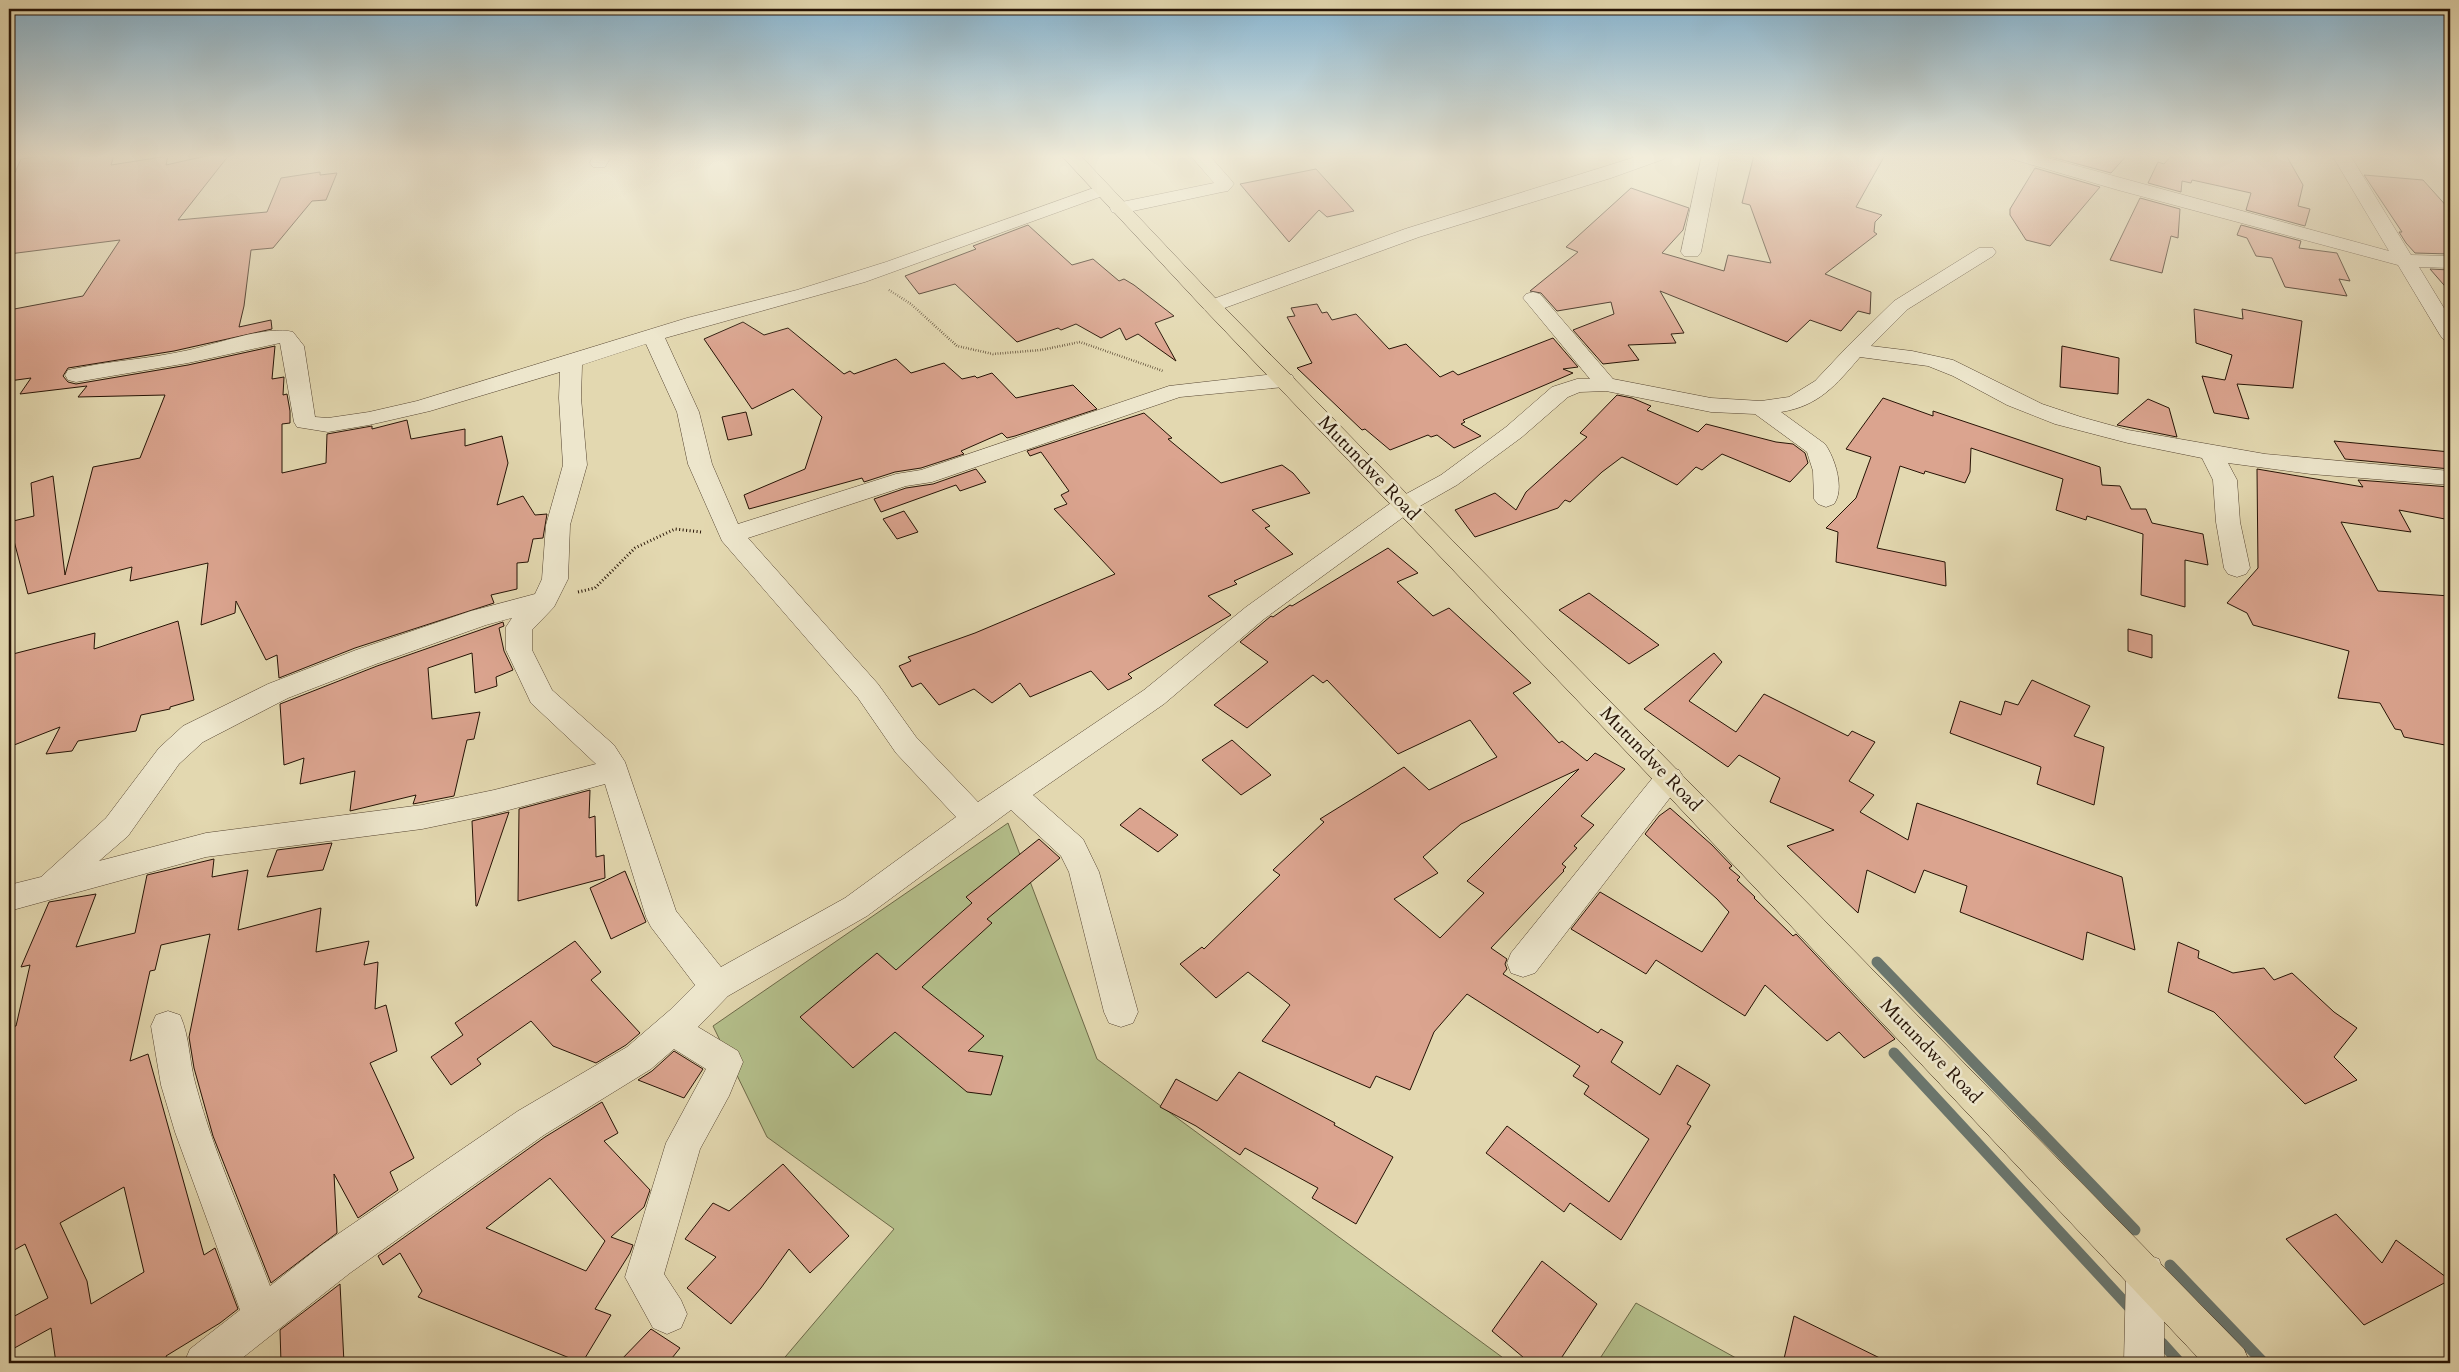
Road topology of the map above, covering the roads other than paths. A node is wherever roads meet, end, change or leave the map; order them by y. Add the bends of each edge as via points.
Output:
1 (1046, 219) edge
2 (1130, 219) edge
3 (1454, 219) edge
4 (1698, 219) edge
5 (2248, 219) edge
6 (2378, 219) edge
7 (1691, 252) dead end
8 (1986, 252) dead end
9 (2406, 261) junction
10 (2450, 262) edge
11 (1533, 298) dead end
12 (1212, 306) junction
13 (2450, 335) edge
14 (653, 336) junction
15 (1855, 350) junction
16 (571, 363) junction
17 (76, 375) dead end
18 (1284, 380) junction
19 (1606, 384) junction
20 (1761, 408) junction
21 (2211, 453) junction
22 (2450, 478) edge
23 (1826, 499) dead end
24 (1404, 504) junction
25 (732, 535) junction
26 (2237, 568) dead end
27 (544, 601) junction
28 (615, 770) junction
29 (1669, 778) junction
30 (1013, 794) junction
31 (976, 820) junction
32 (46, 890) junction
33 (9, 898) edge
34 (1523, 963) dead end
35 (716, 986) junction
36 (1121, 1012) dead end
37 (168, 1026) dead end
38 (673, 1030) junction
39 (2145, 1273) junction
40 (667, 1314) dead end
41 (262, 1316) junction
42 (204, 1363) edge
43 (2144, 1363) edge
44 (2230, 1363) edge

1 - 14 street via 821,290
2 - 12 main road, Mutundwe Road
3 - 12 street
4 - 7 street
5 - 9 street
6 - 9 street
8 - 15 street via 1901,305
9 - 10 street
9 - 13 street
11 - 19 street
12 - 18 main road, Mutundwe Road
14 - 16 street
14 - 25 street via 688,412 700,464
15 - 20 street via 1824,386 1795,403
15 - 21 street via 1944,365 2042,412 2084,425
16 - 17 street via 428,404 325,426 305,422 293,346 286,336 188,357
16 - 27 street via 574,465 558,525 555,578
18 - 24 main road, Mutundwe Road
18 - 25 street via 1177,392 924,477 904,479
19 - 20 street via 1712,405
19 - 24 street via 1577,386 1560,392 1514,432 1449,480
20 - 23 street via 1817,449 1825,471
21 - 22 street
21 - 26 street via 2224,480
24 - 29 main road, Mutundwe Road
24 - 30 street via 1255,613 1154,697
25 - 31 street via 868,691 906,745
27 - 28 street via 519,627 519,650 541,696 604,753
27 - 32 street via 480,617 366,657 278,692 193,734 169,756 117,827
28 - 32 street via 453,811 205,846 143,860
28 - 35 street via 662,917
29 - 34 street
29 - 39 main road, Mutundwe Road
30 - 31 street
30 - 36 street via 1072,848 1084,872
31 - 35 street via 856,907
32 - 33 street
35 - 38 street
37 - 41 street via 178,1085 193,1132
38 - 40 street via 726,1062 718,1085 684,1143 644,1276
38 - 41 street via 639,1058 523,1128 336,1259
39 - 43 street
39 - 44 main road, Mutundwe Road
41 - 42 street

